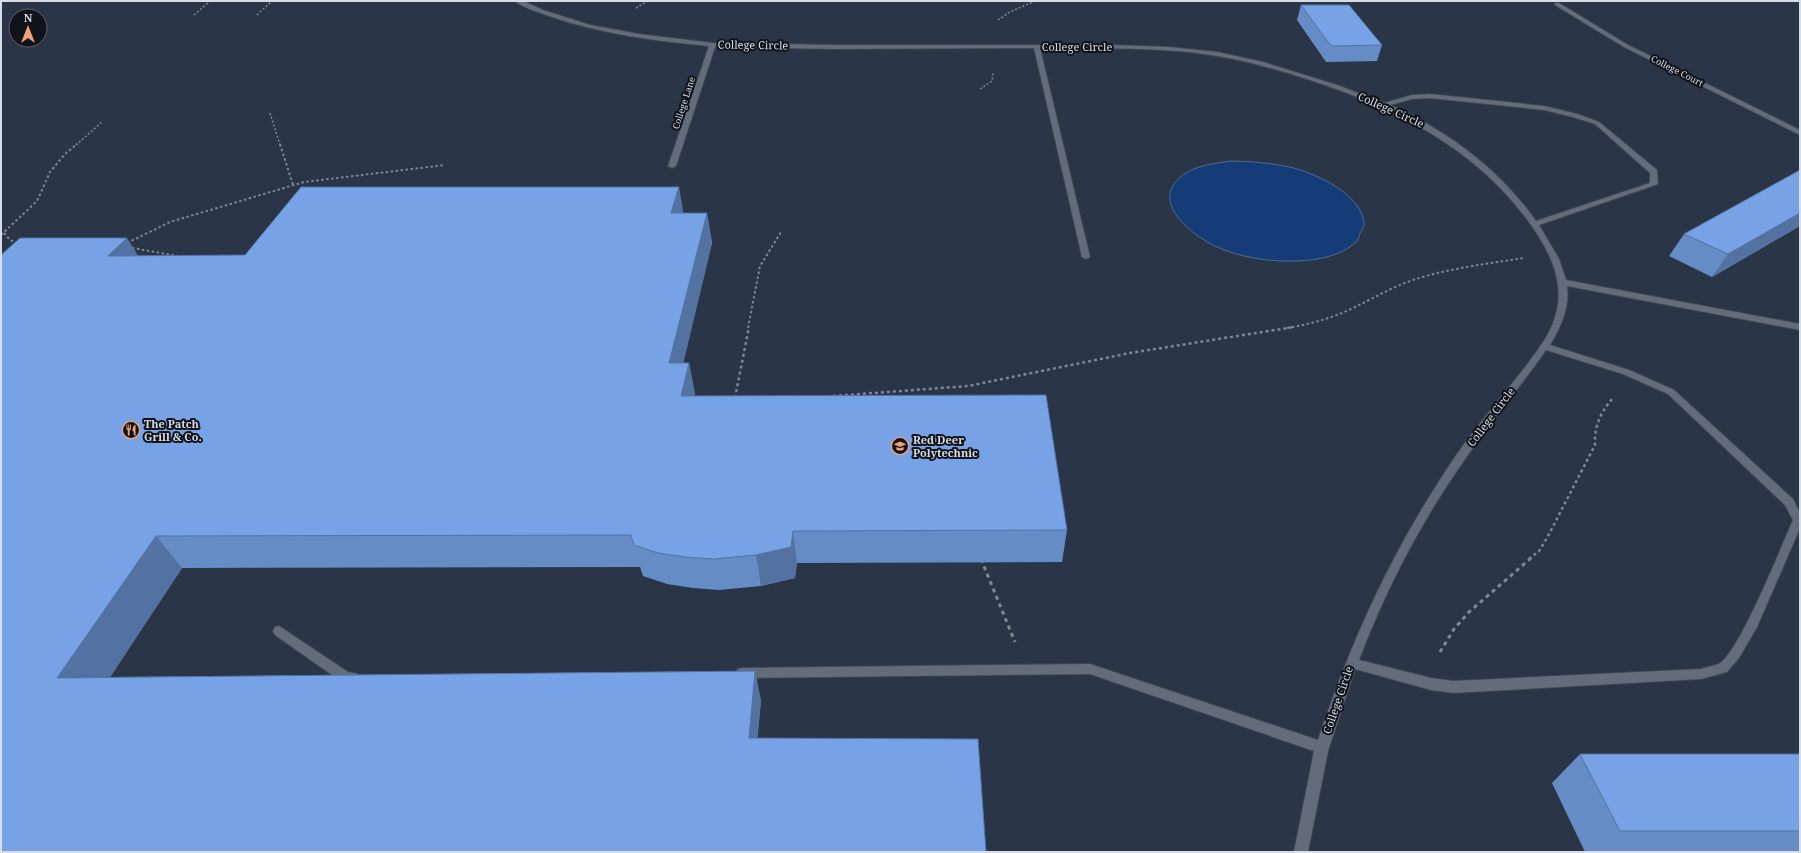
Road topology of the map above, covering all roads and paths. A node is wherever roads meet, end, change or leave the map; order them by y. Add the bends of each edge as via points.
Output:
1 (210, 1) edge
2 (272, 1) edge
3 (518, 1) edge
4 (1035, 1) edge
5 (1558, 4) dead end
6 (194, 15) dead end
7 (257, 15) dead end
8 (996, 21) dead end
9 (713, 45) junction
10 (1037, 46) junction
11 (1384, 105) junction
12 (270, 113) dead end
13 (102, 122) dead end
14 (1800, 133) edge
15 (445, 165) dead end
16 (672, 166) dead end
17 (293, 185) junction
18 (1534, 224) junction
19 (781, 232) dead end
20 (4, 233) junction
21 (1, 235) edge
22 (127, 243) dead end
23 (21, 245) edge
24 (128, 248) dead end
25 (180, 257) edge
26 (1086, 257) dead end
27 (1521, 258) dead end
28 (1562, 282) junction
29 (1800, 327) edge
30 (1545, 347) junction
31 (1620, 393) dead end
32 (728, 399) edge
33 (735, 399) junction
34 (743, 399) edge
35 (835, 403) edge
36 (980, 557) edge
37 (279, 631) dead end
38 (1440, 652) dead end
39 (1351, 662) junction
40 (1027, 670) junction
41 (727, 673) edge
42 (370, 678) edge
43 (1322, 748) junction
44 (1302, 852) edge

1 - 6 path
2 - 7 path
3 - 9 street, College Circle via 555,16 598,28
4 - 8 path
5 - 14 street, College Court via 1626,46
9 - 10 street, College Circle
9 - 16 street, College Lane
10 - 11 street, College Circle via 1189,50 1236,58 1324,82
10 - 26 street
11 - 18 street, College Circle via 1427,126 1462,148 1490,172
11 - 18 street via 1430,96 1544,108 1574,114 1597,122 1654,172 1654,184
12 - 17 path
13 - 20 path via 65,154 50,172 37,201
15 - 17 path
17 - 22 path via 170,222
18 - 28 street, College Circle via 1550,249
19 - 33 path via 760,266
20 - 21 path
20 - 23 path via 10,240
24 - 25 path
27 - 35 path via 1441,272 1413,280 1384,291 1355,307 1309,324 1130,353 968,386 832,396
28 - 29 street
28 - 30 street, College Circle via 1564,301 1560,318
30 - 39 street, College Circle via 1461,456 1418,522 1386,582
30 - 39 street via 1658,384 1671,392 1788,502 1798,520 1751,627 1739,647 1723,668 1701,674 1454,687 1431,684
31 - 38 path via 1604,407 1598,418 1594,434 1595,445 1538,551 1468,613 1454,629
32 - 33 path
33 - 34 path
36 - 40 path
37 - 42 street via 346,678
39 - 43 street, College Circle
40 - 41 street
40 - 43 street via 1090,669
43 - 44 street, College Circle

